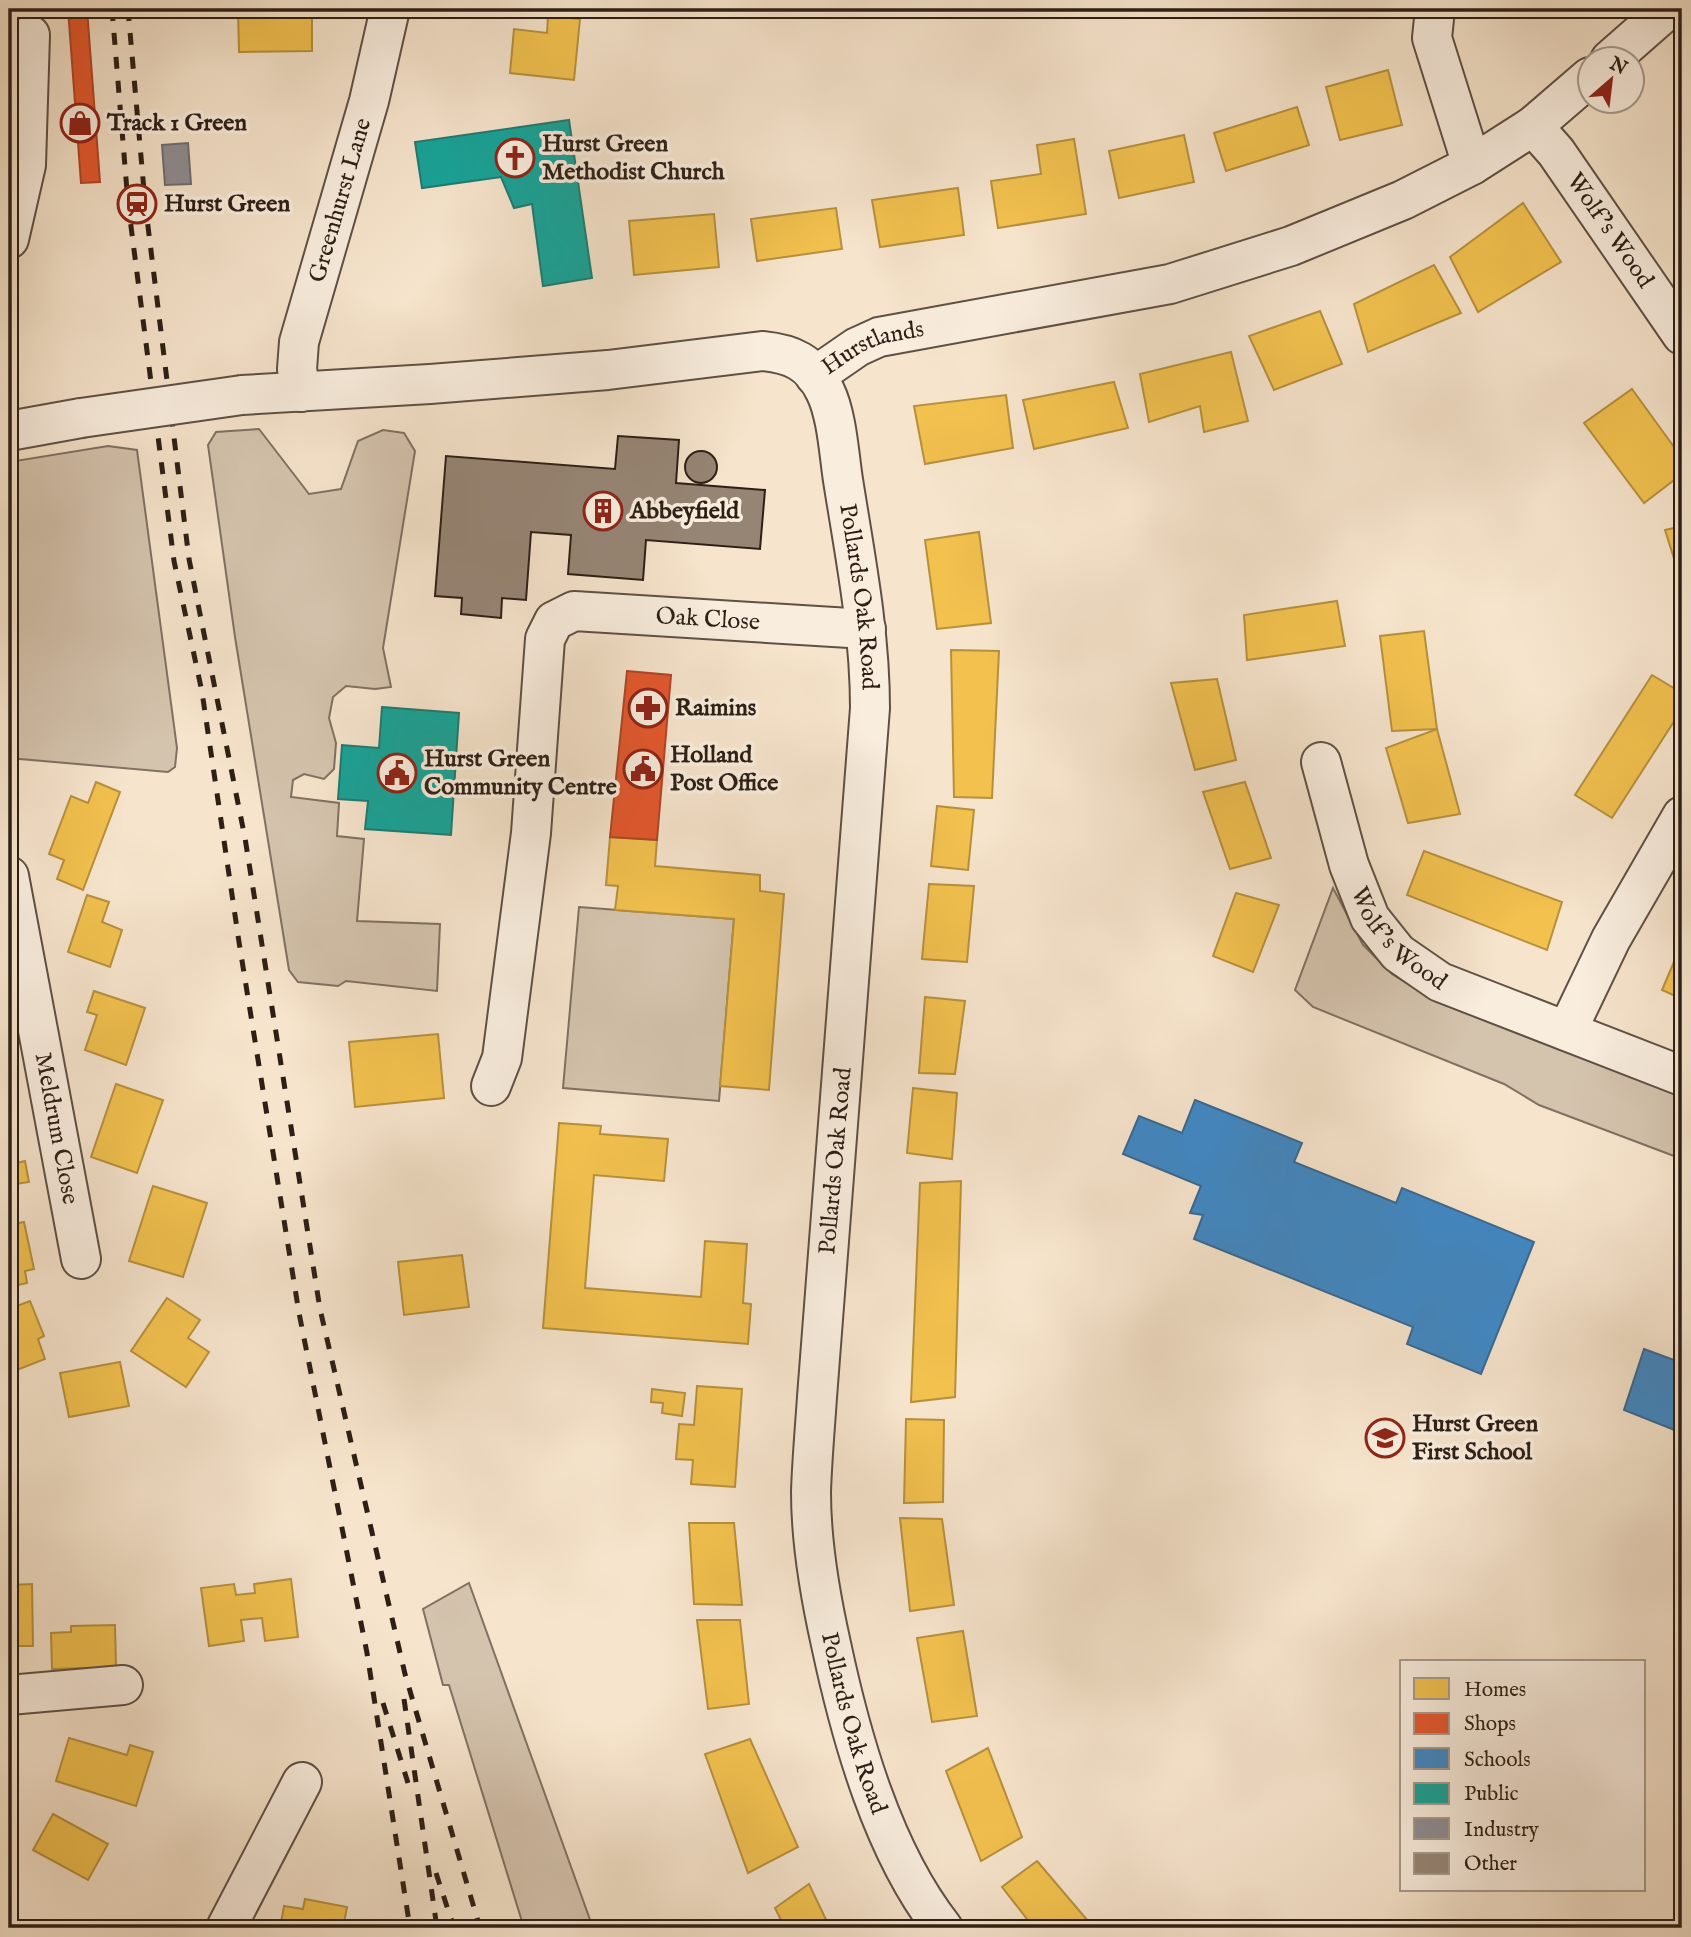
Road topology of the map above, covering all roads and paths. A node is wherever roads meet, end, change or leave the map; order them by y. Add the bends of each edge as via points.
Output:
1 (390, 9) edge
2 (1435, 9) edge
3 (1668, 9) edge
4 (30, 35) dead end
5 (1626, 46) edge
6 (1576, 89) edge
7 (1533, 126) junction
8 (1472, 165) junction
9 (9, 239) edge
10 (1682, 335) edge
11 (815, 376) junction
12 (301, 392) junction
13 (9, 431) edge
14 (866, 629) junction
15 (1321, 762) dead end
16 (1682, 816) edge
17 (9, 876) edge
18 (1567, 1031) junction
19 (1682, 1076) edge
20 (491, 1086) dead end
21 (81, 1259) dead end
22 (123, 1685) dead end
23 (9, 1695) edge
24 (302, 1782) dead end
25 (226, 1928) edge
26 (943, 1928) edge

1 - 12 street, Greenhurst Lane via 369,101 299,342
2 - 8 street via 1433,38
3 - 5 street
4 - 9 street via 26,165
6 - 7 street, Hurstlands
7 - 8 street, Hurstlands
7 - 10 street, Wolf's Wood via 1556,152
8 - 11 street, Hurstlands via 1403,200 1291,246 1170,284 878,337
11 - 12 street, Hurstlands via 801,361 784,353 762,351 608,370
11 - 14 street, Pollards Oak Road via 831,410
12 - 13 street, Hurstlands, bridge via 252,394
14 - 20 street, Oak Close via 574,611 554,621 545,639 531,833 502,1058
14 - 26 street, Pollards Oak Road via 870,708 811,1493 825,1616 866,1777 893,1844
15 - 18 street, Wolf's Wood via 1349,865 1370,918 1398,953 1440,982
16 - 18 street via 1611,939
17 - 21 street, Meldrum Close
18 - 19 street, Wolf's Wood
22 - 23 street
24 - 25 street

